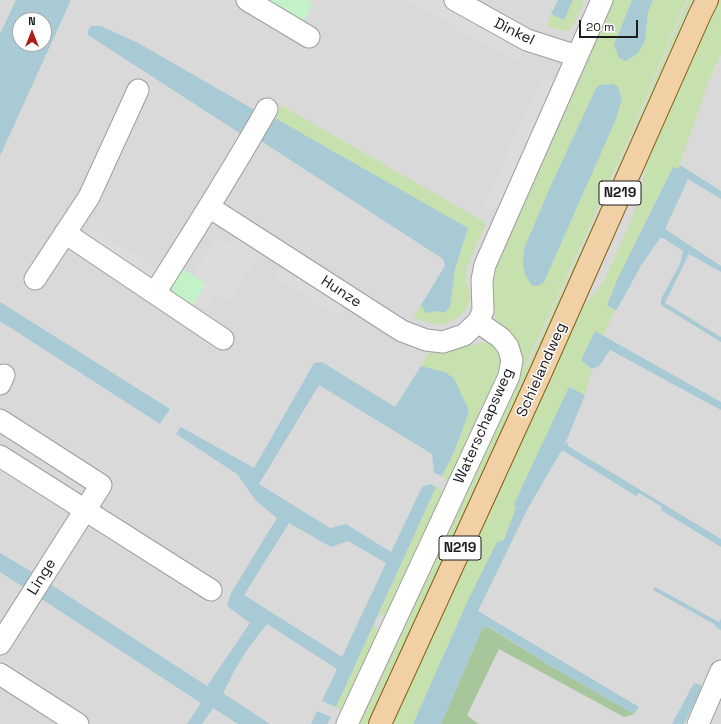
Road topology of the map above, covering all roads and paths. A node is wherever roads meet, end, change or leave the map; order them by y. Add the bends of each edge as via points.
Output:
1 (455, 0) edge
2 (602, 0) edge
3 (252, 1) edge
4 (703, 4) edge
5 (309, 37) dead end
6 (577, 56) junction
7 (138, 90) dead end
8 (267, 109) dead end
9 (209, 207) junction
10 (65, 233) junction
11 (35, 279) dead end
12 (155, 293) junction
13 (478, 322) junction
14 (222, 339) dead end
15 (0, 420) edge
16 (0, 456) edge
17 (84, 510) junction
18 (211, 590) dead end
19 (0, 644) edge
20 (721, 671) edge
21 (0, 674) edge
22 (78, 724) edge
23 (347, 724) edge
24 (380, 724) edge
25 (698, 724) edge

1 - 6 street, Dinkel via 527,40
2 - 6 street
3 - 5 street
4 - 24 main road, Schielandweg / N219 via 541,372
6 - 13 street via 485,265 482,280 483,311
7 - 10 street via 89,197
8 - 9 street
9 - 12 street
9 - 13 street, Hunze via 402,331 426,340 444,342 464,335
10 - 11 street
10 - 12 street
12 - 14 street
13 - 23 street, Waterschapsweg via 501,338 508,347 512,360 508,376
15 - 17 street, Linge via 101,485
16 - 17 street
17 - 18 street
17 - 19 street, Linge
20 - 25 street
21 - 22 street

